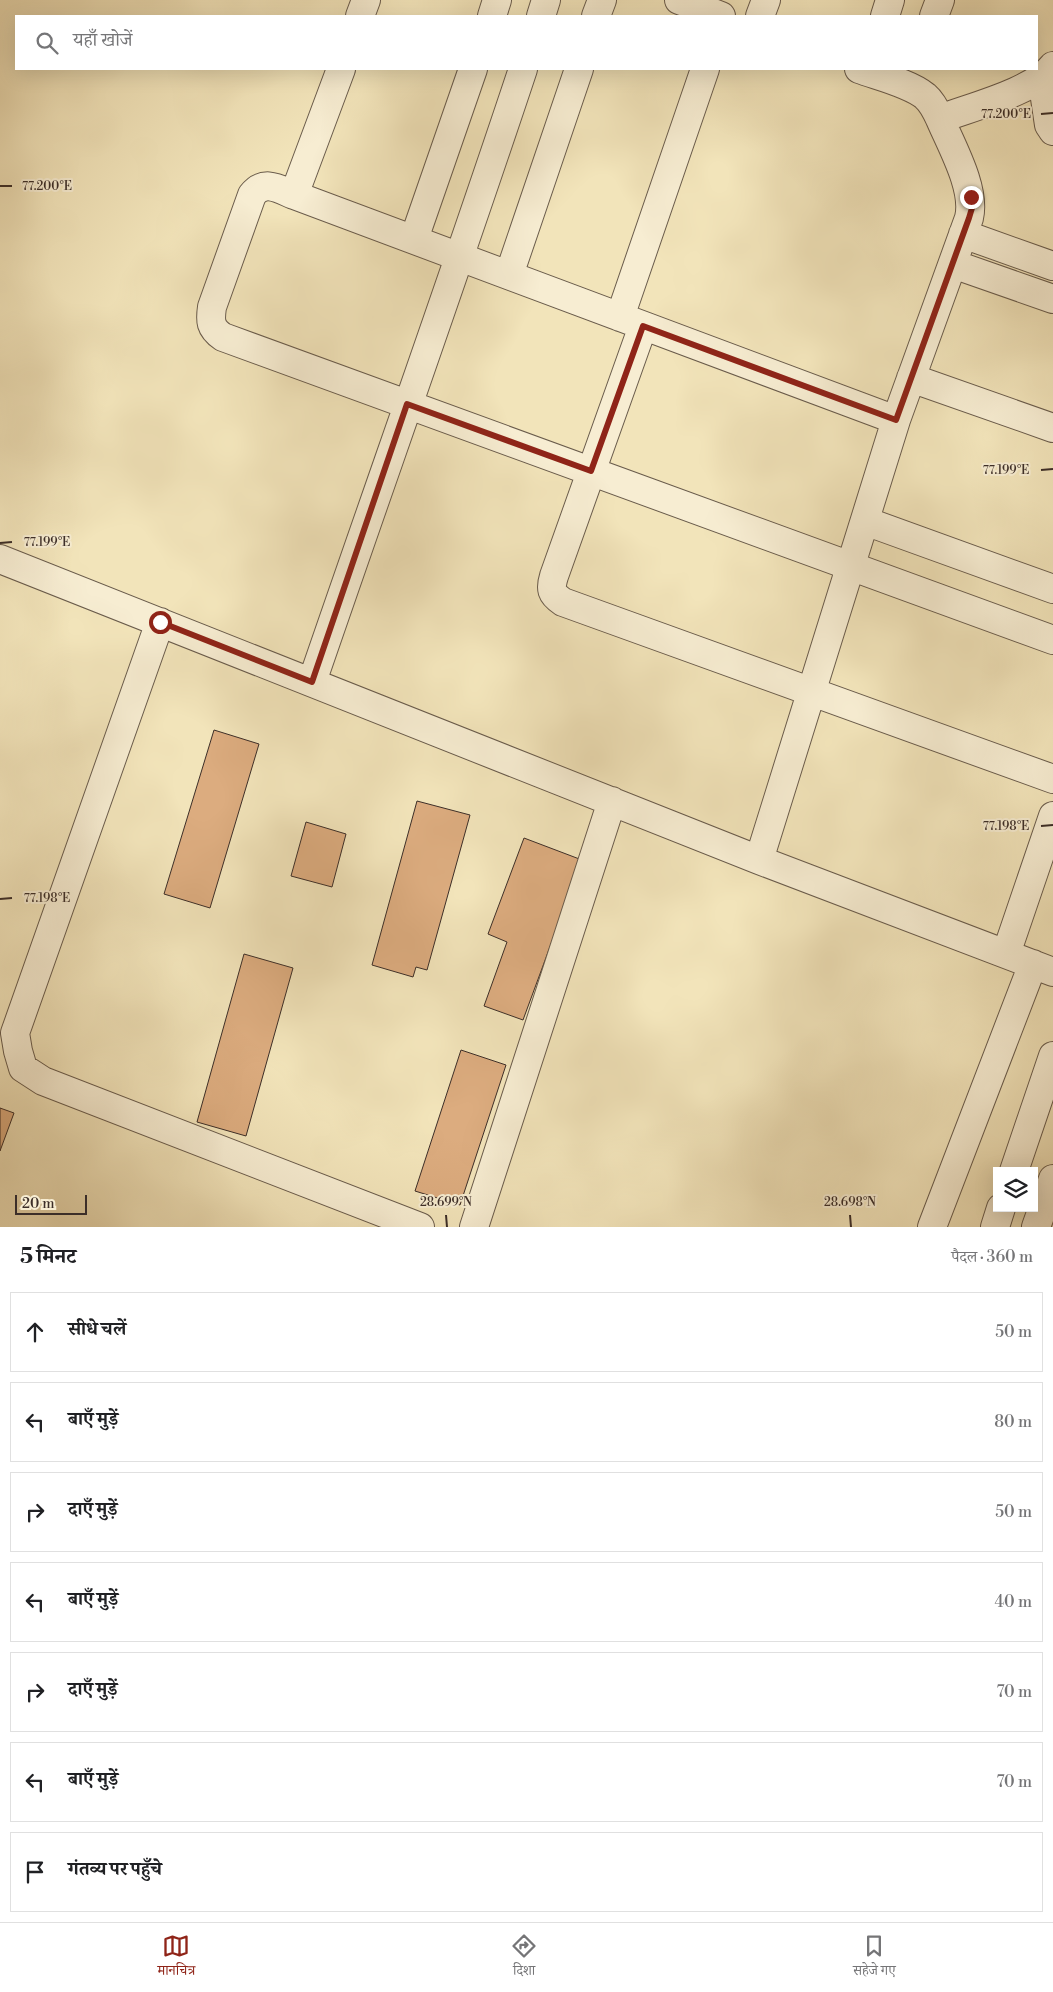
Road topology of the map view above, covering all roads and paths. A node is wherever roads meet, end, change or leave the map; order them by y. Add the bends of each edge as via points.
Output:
1 (366, 0) edge
2 (497, 0) edge
3 (546, 0) edge
4 (602, 0) edge
5 (679, 0) edge
6 (728, 0) edge
7 (766, 0) edge
8 (890, 0) edge
9 (940, 0) edge
10 (360, 15) edge
11 (492, 15) edge
12 (540, 15) edge
13 (596, 15) edge
14 (719, 15) edge
15 (722, 15) edge
16 (760, 15) edge
17 (885, 15) edge
18 (934, 15) edge
19 (341, 70) edge
20 (473, 70) edge
21 (523, 70) edge
22 (579, 70) edge
23 (704, 70) edge
24 (864, 70) edge
25 (1048, 72) edge
26 (913, 78) edge
27 (940, 119) junction
28 (1053, 131) edge
29 (294, 195) junction
30 (963, 234) junction
31 (414, 239) junction
32 (461, 258) junction
33 (953, 264) junction
34 (1053, 266) edge
35 (509, 276) junction
36 (1053, 299) edge
37 (632, 322) junction
38 (911, 378) junction
39 (407, 404) junction
40 (896, 420) junction
41 (1053, 428) edge
42 (591, 471) junction
43 (865, 521) junction
44 (0, 559) edge
45 (850, 566) junction
46 (1053, 589) edge
47 (160, 622) junction
48 (1053, 640) edge
49 (312, 682) junction
50 (812, 692) junction
51 (1053, 779) edge
52 (612, 801) junction
53 (1053, 816) edge
54 (759, 860) junction
55 (1006, 954) junction
56 (1043, 968) edge
57 (1053, 1056) edge
58 (1015, 1167) edge
59 (1053, 1179) edge
60 (1000, 1212) edge
61 (420, 1227) edge
62 (474, 1227) edge
63 (932, 1227) edge
64 (995, 1227) edge
65 (1036, 1227) edge

1 - 10 street
2 - 11 street
3 - 12 street
4 - 13 street
5 - 14 street
6 - 15 street
7 - 16 street
8 - 17 street
9 - 18 street
19 - 29 street
20 - 31 street
21 - 32 street
22 - 35 street
23 - 37 street
24 - 26 street
25 - 27 street via 1023,88
25 - 28 street via 1049,125
26 - 27 street
27 - 30 street via 971,197 972,208
29 - 31 street
29 - 39 street via 264,186 252,195 212,306 210,321 214,331
30 - 33 street
30 - 34 street
31 - 32 street
32 - 35 street
32 - 39 street
33 - 36 street
33 - 38 street
35 - 37 street
37 - 40 street
37 - 42 street
38 - 40 street
38 - 41 street
39 - 42 street
39 - 49 street
40 - 43 street
42 - 45 street
42 - 50 street via 554,576 551,588 554,596
43 - 45 street
43 - 46 street
44 - 47 street
45 - 48 street
45 - 50 street
47 - 49 street
47 - 61 street via 15,1033 24,1068 43,1081
49 - 52 street
50 - 51 street
50 - 54 street
52 - 54 street
52 - 62 street
53 - 55 street
54 - 55 street
55 - 56 street
56 - 63 street
57 - 58 street
59 - 65 street
60 - 64 street

